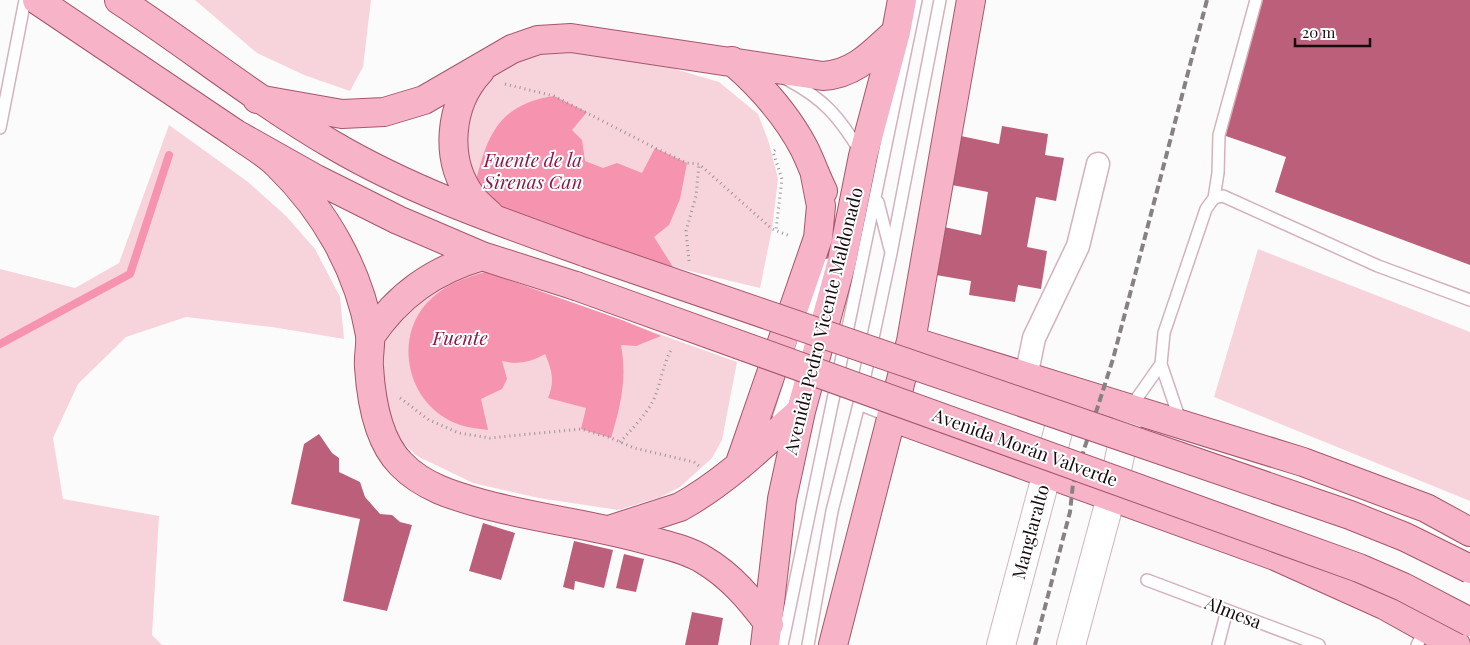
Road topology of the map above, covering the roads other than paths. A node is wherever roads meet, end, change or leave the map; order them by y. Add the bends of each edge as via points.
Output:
1 (25, 0) edge
2 (37, 0) edge
3 (902, 0) edge
4 (916, 0) edge
5 (940, 0) edge
6 (971, 0) edge
7 (1256, 0) edge
8 (128, 3) edge
9 (896, 32) junction
10 (732, 61) junction
11 (480, 71) junction
12 (257, 99) junction
13 (0, 128) edge
14 (236, 134) junction
15 (863, 156) junction
16 (1098, 164) dead end
17 (815, 175) junction
18 (877, 198) junction
19 (1214, 198) junction
20 (497, 221) junction
21 (838, 231) junction
22 (891, 253) junction
23 (482, 256) junction
24 (842, 262) junction
25 (1470, 300) edge
26 (370, 337) junction
27 (911, 341) junction
28 (1161, 364) junction
29 (1026, 377) junction
30 (1069, 390) junction
31 (859, 404) junction
32 (1130, 408) junction
33 (801, 411) junction
34 (891, 417) junction
35 (1181, 424) junction
36 (772, 436) junction
37 (1046, 473) junction
38 (729, 474) junction
39 (1111, 497) junction
40 (680, 507) junction
41 (612, 530) junction
42 (1470, 532) edge
43 (684, 550) junction
44 (1470, 570) edge
45 (1147, 580) dead end
46 (1227, 610) junction
47 (1470, 622) edge
48 (1422, 636) edge
49 (773, 640) edge
50 (808, 645) edge
51 (833, 645) edge
52 (1001, 645) edge
53 (1071, 645) edge
54 (1218, 645) edge
55 (1319, 645) edge
56 (1456, 645) edge

1 - 13 lane
2 - 14 main road
3 - 9 main road, Avenida Pedro Vicente Maldonado
4 - 18 lane
5 - 22 lane
6 - 27 main road
7 - 19 lane via 1218,135
8 - 12 main road
9 - 10 main road via 863,62 835,75 823,76
9 - 15 main road, Avenida Pedro Vicente Maldonado
10 - 11 main road via 571,38 538,40 512,49
10 - 15 lane via 774,73 811,92 841,120
10 - 17 main road via 754,80 790,124
11 - 12 main road via 424,100 384,112 342,114
11 - 20 main road via 466,90 458,109 454,154 472,197
12 - 20 main road via 334,146 405,182
14 - 23 main road, Avenida Morán Valverde via 316,179
14 - 26 main road via 276,164 311,200 338,242 358,288
15 - 18 lane
15 - 24 main road, Avenida Pedro Vicente Maldonado
16 - 29 street via 1078,246 1034,338
17 - 21 main road via 829,202
17 - 38 main road via 821,206 815,247
18 - 22 lane
18 - 49 lane via 810,505
19 - 25 lane via 1222,196 1378,266
19 - 28 lane via 1206,209 1164,333
20 - 44 main road, bridge via 1350,515 1405,537
21 - 24 main road
21 - 36 lane
22 - 31 lane
23 - 26 main road via 459,263 417,285 396,303
23 - 47 main road, Avenida Morán Valverde, bridge via 576,286 1359,568
24 - 33 main road, Avenida Pedro Vicente Maldonado
26 - 41 main road via 370,379 383,436 390,451 415,476 458,497 517,514
27 - 29 main road
27 - 34 main road
28 - 32 lane
28 - 35 lane
29 - 30 main road
30 - 32 main road
30 - 37 main road, Manglaralto
31 - 34 lane
31 - 50 lane via 832,511
32 - 35 main road
32 - 39 main road
33 - 36 main road
33 - 49 main road, Avenida Pedro Vicente Maldonado via 782,498
34 - 37 main road
34 - 51 main road
35 - 42 main road via 1360,482 1426,508
36 - 38 main road
37 - 39 main road
37 - 52 main road, Manglaralto
38 - 40 main road
39 - 48 main road via 1275,556 1352,589
39 - 53 main road
40 - 41 main road
40 - 43 main road via 676,529
41 - 43 main road
43 - 49 main road via 703,559 750,600
45 - 46 lane, Almesa
46 - 54 lane
46 - 55 lane, Almesa
48 - 56 main road

